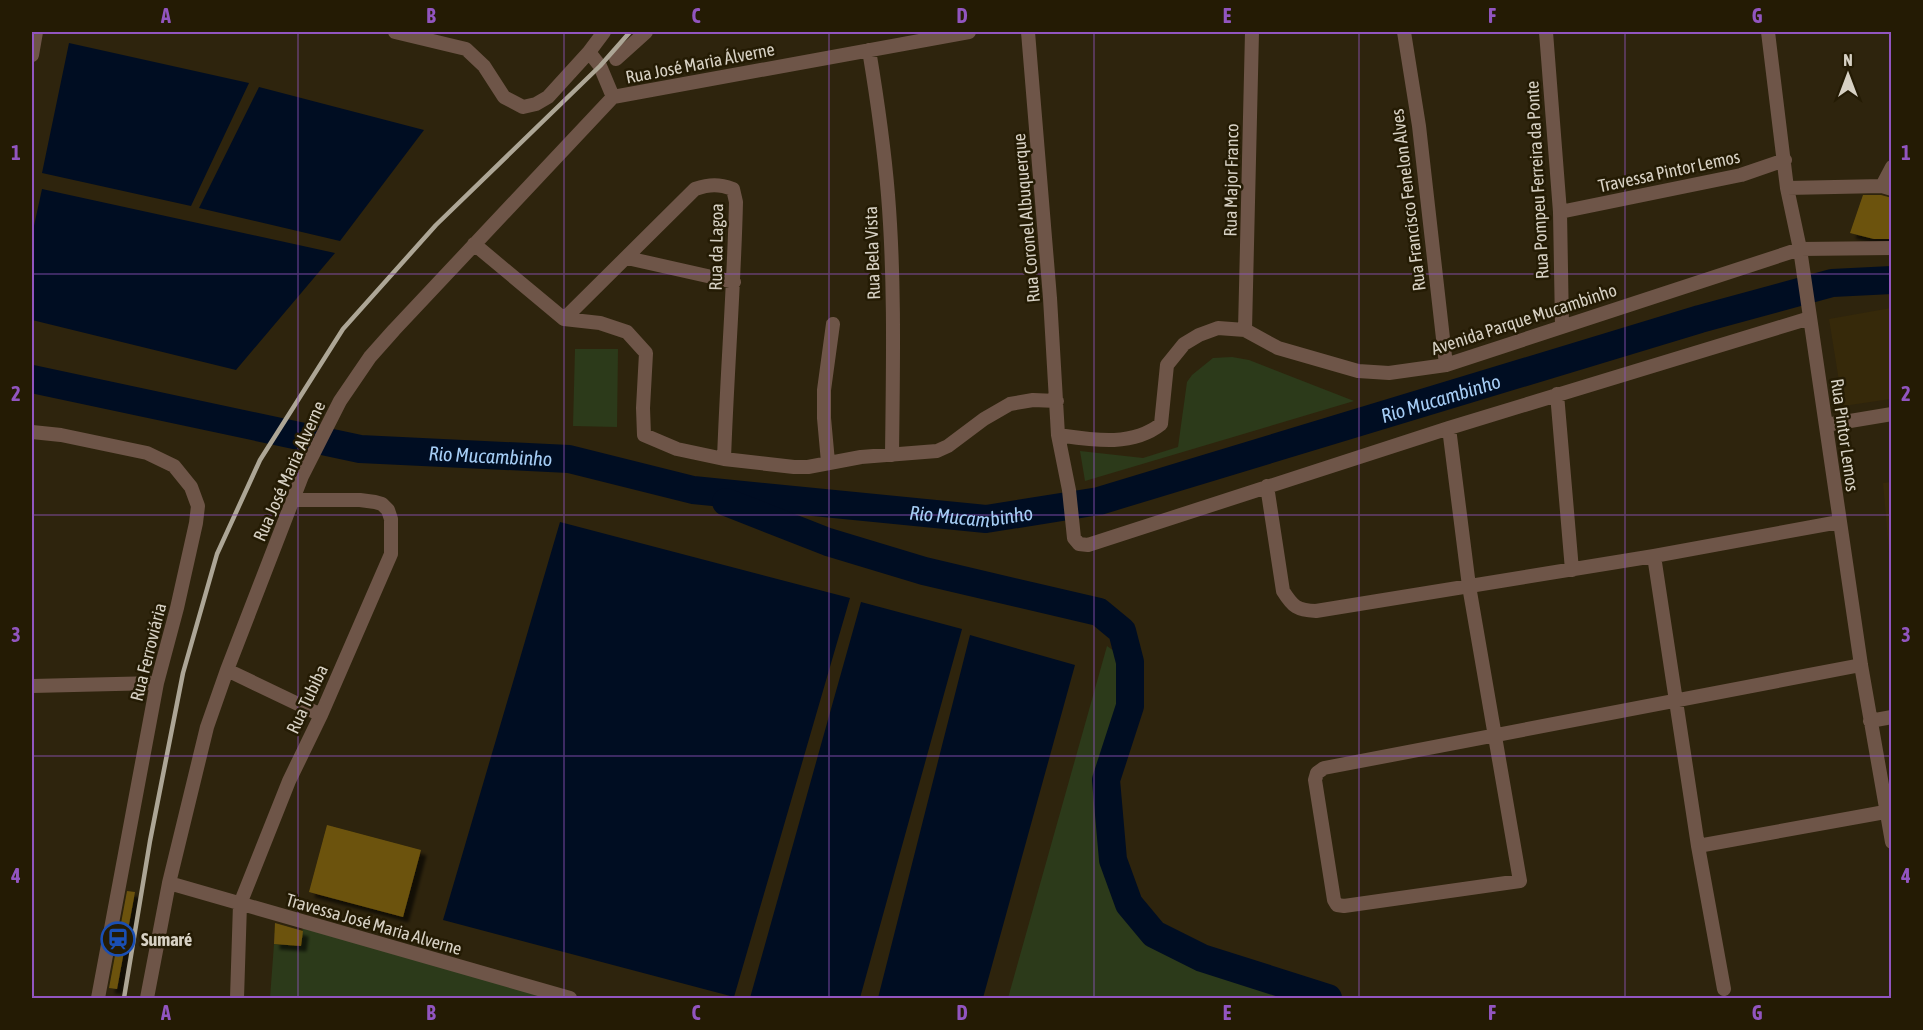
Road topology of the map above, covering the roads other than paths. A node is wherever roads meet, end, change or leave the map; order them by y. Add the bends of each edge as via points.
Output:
1 (36, 32) edge
2 (395, 32) edge
3 (604, 32) edge
4 (646, 32) edge
5 (969, 32) edge
6 (1028, 32) edge
7 (1252, 32) edge
8 (1404, 32) edge
9 (1545, 32) edge
10 (1768, 32) edge
11 (868, 50) junction
12 (589, 51) junction
13 (32, 55) edge
14 (616, 59) dead end
15 (613, 97) junction
16 (1785, 160) junction
17 (1892, 167) edge
18 (1787, 188) junction
19 (1887, 188) edge
20 (1560, 212) junction
21 (474, 244) junction
22 (1892, 248) edge
23 (1800, 249) junction
24 (627, 258) junction
25 (735, 282) junction
26 (1809, 314) junction
27 (564, 319) junction
28 (833, 324) dead end
29 (1563, 326) junction
30 (1245, 330) junction
31 (1446, 365) junction
32 (1557, 394) junction
33 (1057, 401) junction
34 (1892, 414) edge
35 (1826, 425) junction
36 (1449, 428) junction
37 (32, 432) edge
38 (1058, 435) junction
39 (892, 455) junction
40 (724, 459) junction
41 (828, 462) junction
42 (1267, 486) junction
43 (294, 500) junction
44 (1839, 522) junction
45 (1654, 556) junction
46 (1572, 570) junction
47 (1469, 586) junction
48 (1860, 664) junction
49 (227, 670) junction
50 (157, 683) junction
51 (32, 686) edge
52 (1676, 700) junction
53 (321, 715) junction
54 (1892, 717) edge
55 (1870, 721) junction
56 (1496, 736) junction
57 (1885, 812) junction
58 (1892, 842) edge
59 (1698, 846) junction
60 (169, 883) junction
61 (240, 904) junction
62 (1724, 989) dead end
63 (98, 999) edge
64 (147, 999) edge
65 (237, 999) edge
66 (570, 999) edge

1 - 13 street
2 - 12 street via 466,49 484,66 504,96 523,107 548,97
3 - 12 street
4 - 14 street
5 - 11 street, Rua José Maria Álverne
6 - 33 street, Rua Coronel Albuquerque
7 - 30 street, Rua Major Franco
8 - 31 street, Rua Francisco Fenelon Alves via 1419,126
9 - 20 street, Rua Pompeu Ferreira da Ponte
10 - 16 street, Rua Pintor Lemos
11 - 15 street, Rua José Maria Álverne
11 - 39 street, Rua Bela Vista via 888,196
12 - 15 street
15 - 21 street, Rua José Maria Alverne
16 - 18 street, Rua Pintor Lemos
16 - 20 street, Travessa Pintor Lemos via 1741,175
17 - 19 street
18 - 19 street
18 - 23 street, Rua Pintor Lemos
20 - 29 street, Rua Pompeu Ferreira da Ponte
21 - 27 street
21 - 43 street, Rua José Maria Alverne via 370,357 340,401
22 - 23 street, Avenida Parque Mucambinho
23 - 26 street, Rua Pintor Lemos
23 - 29 street, Avenida Parque Mucambinho
24 - 25 street
24 - 25 street, Rua da Lagoa via 695,189 722,185 733,189 736,202
24 - 27 street, Rua da Lagoa
25 - 40 street, Rua da Lagoa
26 - 32 street
26 - 35 street, Rua Pintor Lemos
27 - 40 street via 600,323 627,332 646,353 644,435
28 - 41 street via 824,390
29 - 31 street, Avenida Parque Mucambinho
30 - 31 street, Avenida Parque Mucambinho via 1278,348 1358,370 1389,374
30 - 38 street, Avenida Parque Mucambinho via 1218,328 1184,344 1167,365 1161,423 1153,430 1120,441
32 - 36 street
32 - 46 street
33 - 38 street, Rua Coronel Albuquerque
33 - 39 street via 1010,404 937,452
34 - 35 street
35 - 44 street, Rua Pintor Lemos
36 - 42 street
36 - 47 street
37 - 50 street, Rua Ferroviária via 147,453 174,466 191,488 198,506 196,523
38 - 42 street, Rua Coronel Albuquerque via 1074,538 1079,544 1088,546
39 - 41 street
40 - 41 street via 794,467
42 - 47 street via 1283,591 1301,610 1316,611
43 - 49 street, Rua José Maria Alverne
43 - 53 street, Rua Tubiba via 375,502 388,510 393,528 391,554
44 - 45 street
44 - 48 street, Rua Pintor Lemos
45 - 46 street
45 - 52 street
46 - 47 street
47 - 56 street
48 - 52 street
48 - 55 street, Rua Pintor Lemos
49 - 53 street
49 - 60 street, Rua José Maria Alverne via 207,727
50 - 51 street
50 - 63 street, Rua Ferroviária
52 - 56 street
52 - 59 street
53 - 61 street, Rua Tubiba via 288,781
54 - 55 street
55 - 57 street, Rua Pintor Lemos
56 - 56 street via 1520,881 1337,905 1315,780 1317,773 1324,768
57 - 58 street, Rua Pintor Lemos
57 - 59 street
59 - 62 street
60 - 61 street, Travessa José Maria Alverne
60 - 64 street, Rua José Maria Alverne
61 - 65 street, Rua Tubiba
61 - 66 street, Travessa José Maria Alverne

